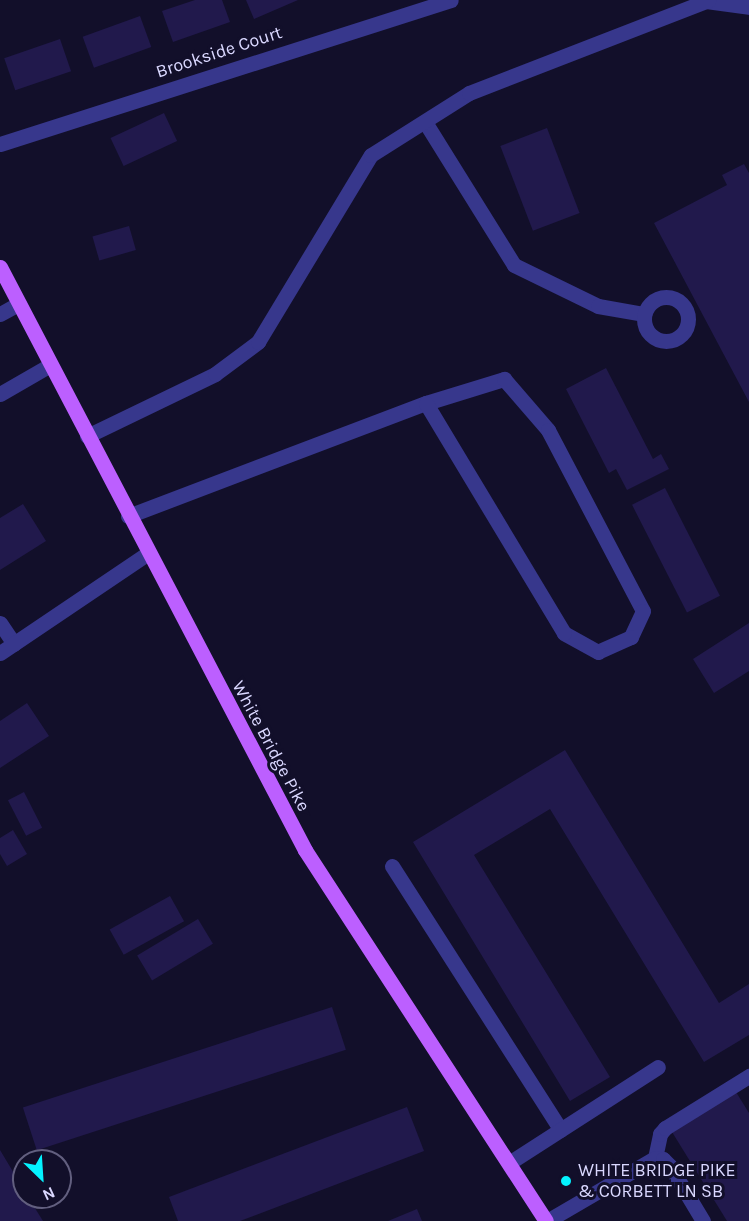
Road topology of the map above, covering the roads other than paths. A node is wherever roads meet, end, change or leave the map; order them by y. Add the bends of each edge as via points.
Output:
1 (451, 0) edge
2 (708, 1) edge
3 (749, 8) edge
4 (426, 122) junction
5 (0, 144) edge
6 (0, 267) edge
7 (18, 304) junction
8 (0, 314) edge
9 (644, 314) dead end
10 (50, 365) junction
11 (0, 394) edge
12 (426, 403) junction
13 (87, 436) junction
14 (128, 516) junction
15 (147, 554) junction
16 (0, 623) edge
17 (14, 644) junction
18 (0, 653) edge
19 (392, 866) dead end
20 (658, 1067) dead end
21 (749, 1076) edge
22 (561, 1130) junction
23 (655, 1158) junction
24 (509, 1163) junction
25 (546, 1221) edge
26 (703, 1221) edge

1 - 5 street, Brookside Court
2 - 3 street
2 - 4 street via 469,93
4 - 9 street via 514,265 598,306
4 - 13 street via 371,155 258,342 215,374
6 - 7 main road, White Bridge Pike
7 - 8 street
7 - 10 main road, White Bridge Pike
10 - 11 street
10 - 13 main road, White Bridge Pike
12 - 12 street via 504,379 548,430 643,611 631,637 598,652 564,633
12 - 14 street
13 - 14 main road, White Bridge Pike
14 - 15 main road, White Bridge Pike
15 - 17 street
15 - 24 main road, White Bridge Pike via 305,850
16 - 17 street
17 - 18 street
19 - 22 street
20 - 22 street
21 - 23 street via 665,1128
22 - 24 street
23 - 25 street
23 - 26 street via 670,1166
24 - 25 main road, White Bridge Pike

